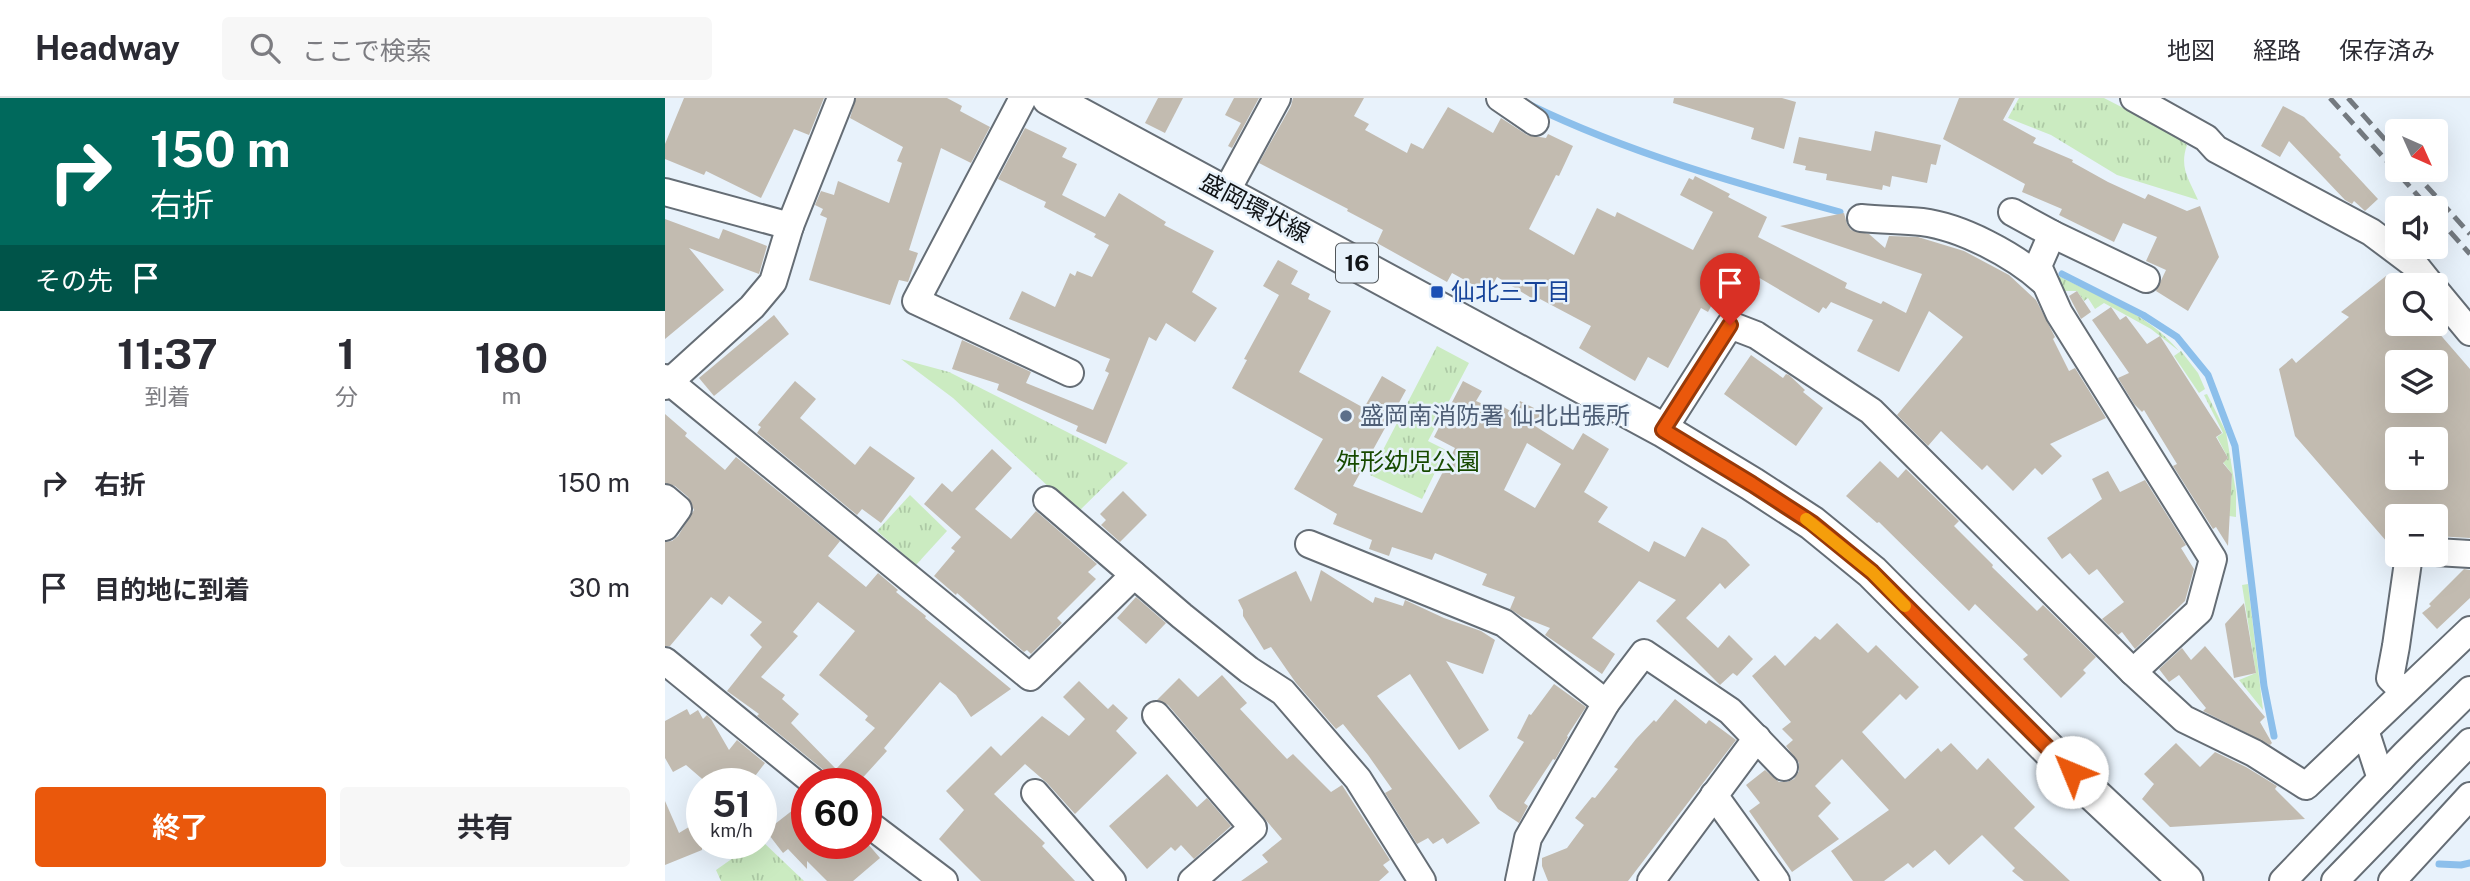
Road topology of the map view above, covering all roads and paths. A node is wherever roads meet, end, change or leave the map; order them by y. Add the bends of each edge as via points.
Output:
1 (841, 98) edge
2 (1023, 98) edge
3 (1049, 98) edge
4 (1277, 98) edge
5 (1500, 98) edge
6 (2134, 98) edge
7 (1535, 122) dead end
8 (665, 192) edge
9 (1226, 192) junction
10 (2012, 212) dead end
11 (1861, 218) dead end
12 (790, 226) junction
13 (2052, 234) junction
14 (2421, 273) edge
15 (2146, 279) dead end
16 (2043, 281) junction
17 (2448, 305) edge
18 (2470, 332) edge
19 (1070, 373) dead end
20 (667, 382) edge
21 (1663, 430) junction
22 (665, 498) edge
23 (1047, 500) dead end
24 (665, 527) edge
25 (1309, 544) dead end
26 (2448, 553) edge
27 (2470, 554) edge
28 (2407, 567) edge
29 (1134, 575) junction
30 (2470, 630) edge
31 (665, 661) edge
32 (2133, 672) junction
33 (2470, 690) edge
34 (2404, 692) junction
35 (1606, 703) junction
36 (1156, 715) dead end
37 (2365, 730) junction
38 (1757, 738) junction
39 (2470, 742) edge
40 (1784, 767) dead end
41 (796, 768) edge
42 (2381, 779) junction
43 (1035, 793) dead end
44 (1714, 795) junction
45 (2470, 796) edge
46 (2416, 797) junction
47 (2445, 824) junction
48 (882, 834) edge
49 (944, 881) edge
50 (1112, 881) edge
51 (1192, 881) edge
52 (1422, 881) edge
53 (1519, 881) edge
54 (1651, 881) edge
55 (1776, 881) edge
56 (2186, 881) edge
57 (2283, 881) edge
58 (2335, 881) edge
59 (2392, 881) edge

1 - 12 street
2 - 19 street via 916,301
3 - 9 main road, 盛岡環状線 / 16
4 - 9 street
5 - 7 street
6 - 14 street via 2206,138 2215,149 2371,232
8 - 12 street
9 - 21 main road, 盛岡環状線 / 16
10 - 13 street
11 - 16 street via 1946,228 2013,258
12 - 20 street via 773,282 752,307
13 - 15 street
13 - 16 street via 2038,266
16 - 32 street via 2213,559 2199,611
17 - 18 street
20 - 29 street via 1030,677
21 - 32 street via 1730,325 1756,335 1871,411
21 - 56 main road, 盛岡環状線 / 16 via 1812,523 1872,572
22 - 24 street via 678,509
23 - 29 street
25 - 35 street via 1504,622
26 - 27 street
28 - 34 street via 2390,678
29 - 52 street via 1249,670 1283,692 1358,779
30 - 34 street
31 - 41 street
32 - 37 street via 2184,719 2254,753 2306,786
33 - 42 street
34 - 37 street
35 - 38 street via 1644,653 1730,711
35 - 53 street via 1528,838
36 - 51 street via 1252,828
37 - 42 street
38 - 40 street
38 - 44 street
39 - 46 street
42 - 57 street
43 - 50 street
44 - 54 street
44 - 55 street
45 - 47 street
46 - 47 street
46 - 58 street
47 - 59 street
48 - 49 street

